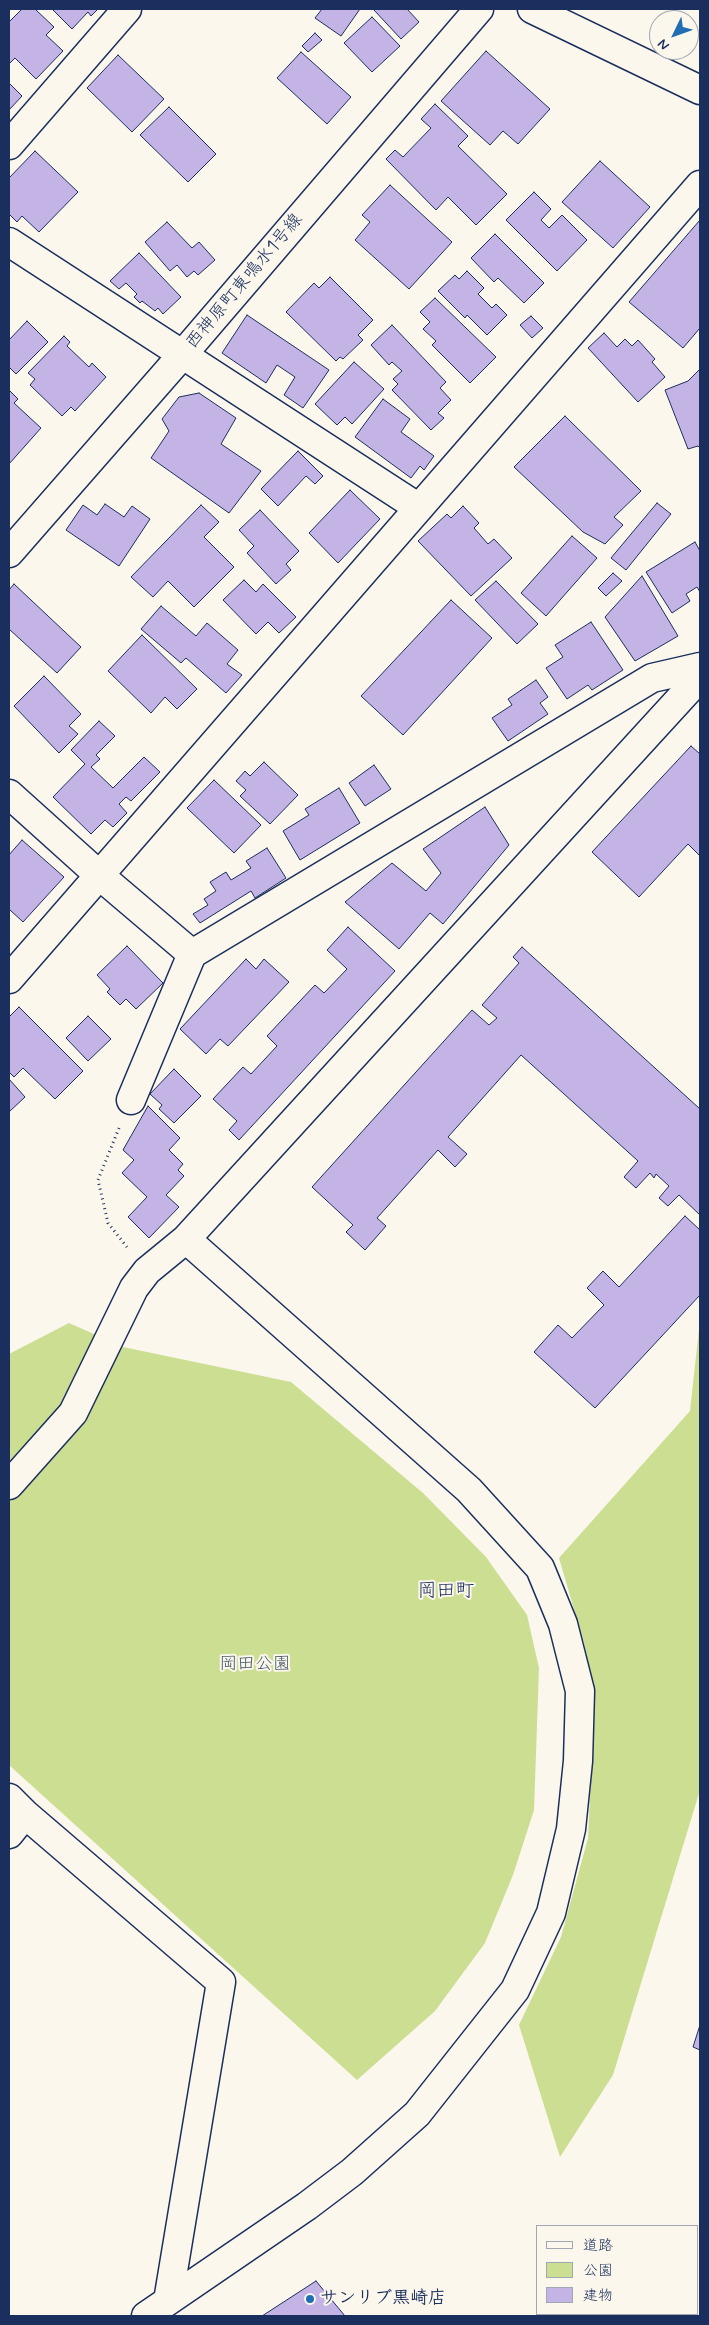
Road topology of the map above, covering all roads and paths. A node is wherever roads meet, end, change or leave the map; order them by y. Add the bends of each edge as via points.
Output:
1 (127, 9) edge
2 (479, 9) edge
3 (532, 9) edge
4 (700, 90) edge
5 (9, 145) edge
6 (700, 186) edge
7 (9, 242) edge
8 (183, 354) junction
9 (419, 508) junction
10 (9, 553) edge
11 (700, 667) edge
12 (700, 677) edge
13 (9, 794) edge
14 (99, 874) junction
15 (192, 954) junction
16 (9, 979) edge
17 (131, 1100) joint
18 (186, 1239) junction
19 (147, 1271) junction
20 (9, 1485) edge
21 (14, 1815) edge
22 (157, 2309) edge

1 - 5 street
2 - 8 street, 西神原町東鳴水1号線
3 - 4 street
6 - 9 street
7 - 8 street
8 - 9 street
8 - 10 street, 西神原町東鳴水1号線
9 - 14 street
11 - 15 street via 652,678
12 - 18 street
13 - 14 street
14 - 15 street
14 - 16 street
15 - 17 street
17 - 19 path via 98,1180 108,1223
18 - 19 street
18 - 22 street via 469,1490 540,1568 564,1624 580,1691 578,1761 571,1829 551,1913 515,1990 417,2114 352,2172 308,2206
19 - 20 street via 134,1288 73,1413
21 - 22 street via 221,1982

